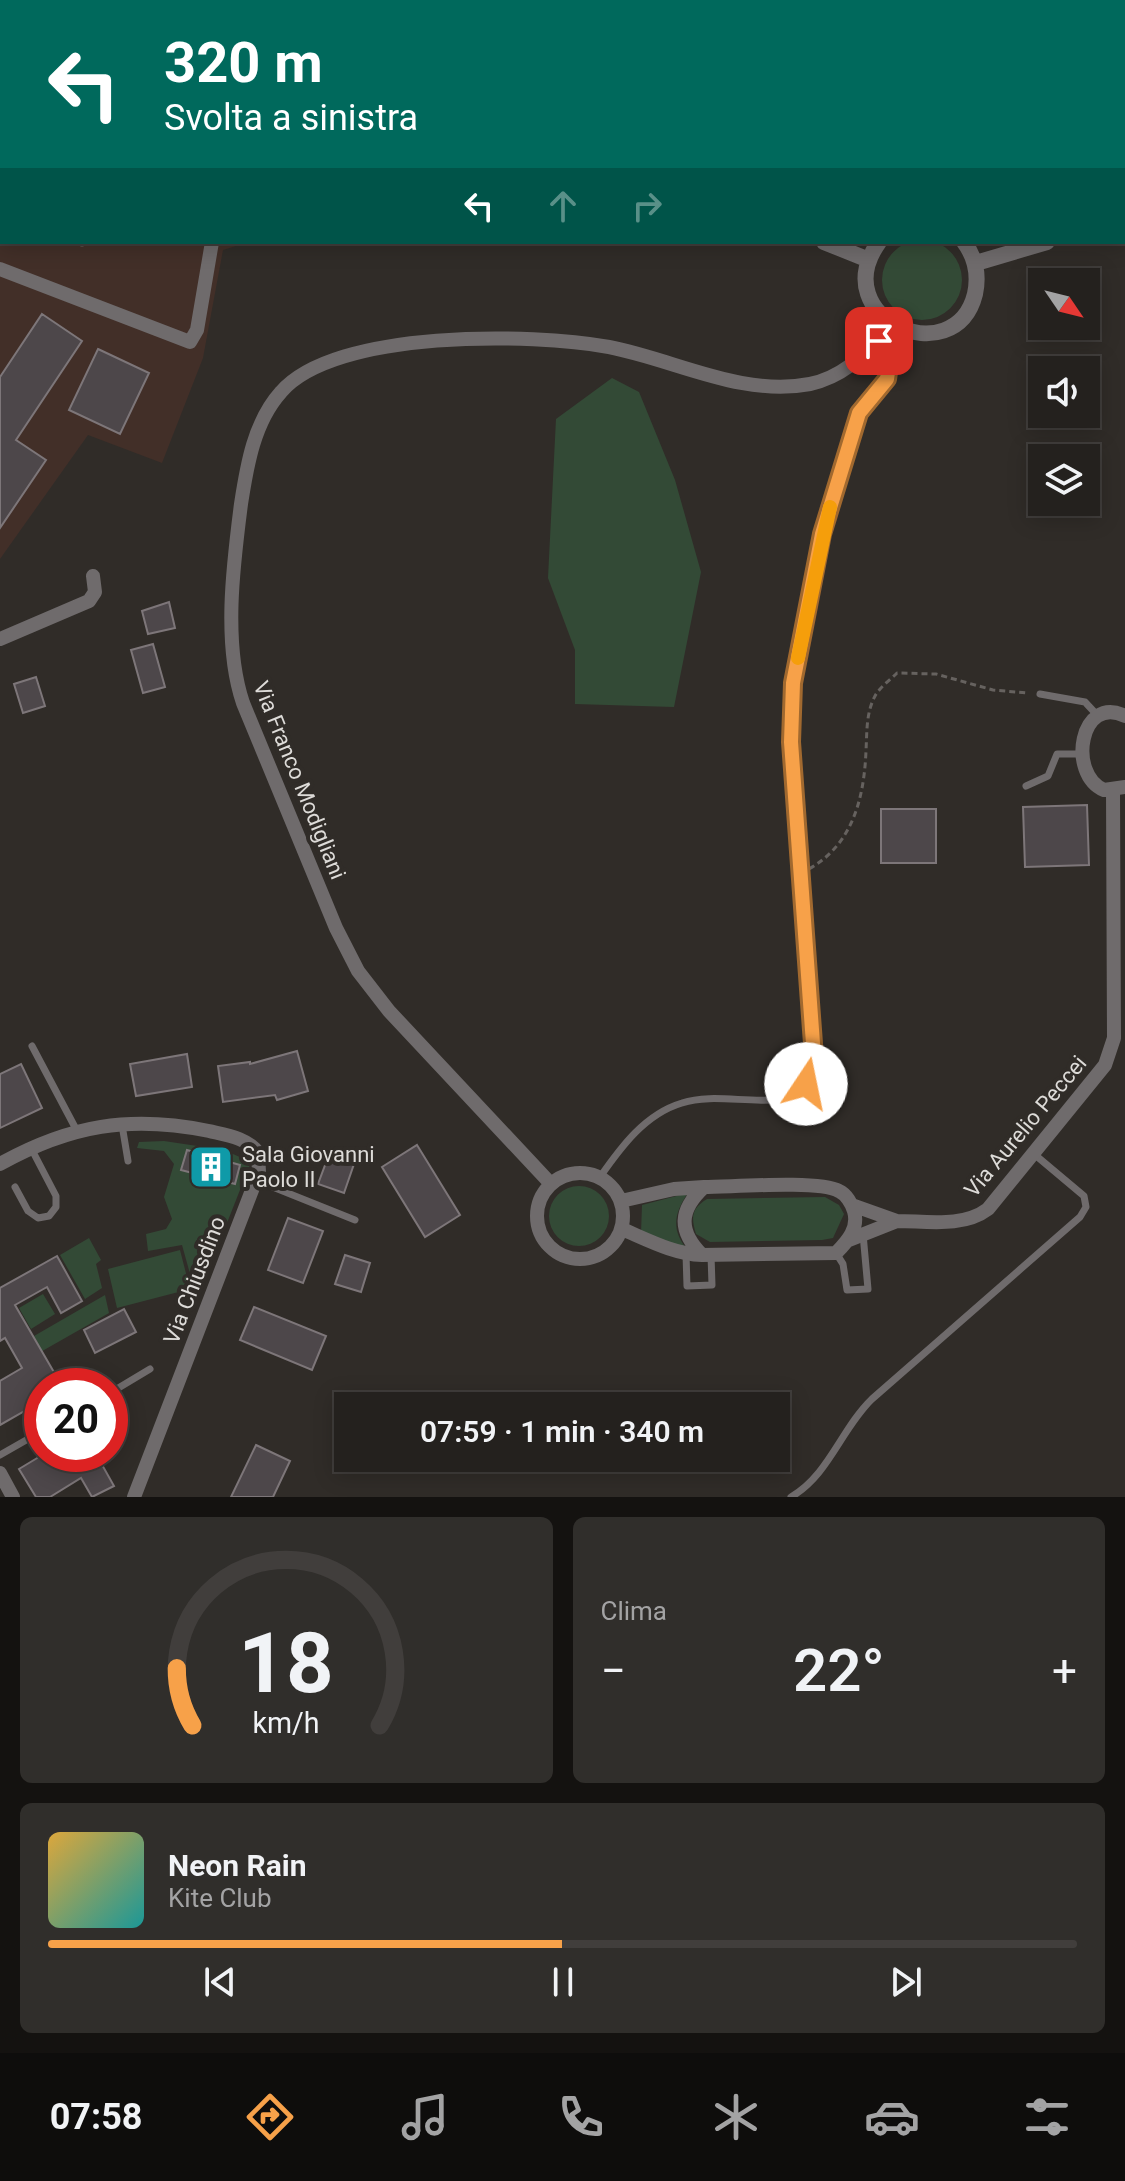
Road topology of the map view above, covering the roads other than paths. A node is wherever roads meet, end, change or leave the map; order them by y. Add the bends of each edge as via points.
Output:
1 (212, 244) edge
2 (829, 244) edge
3 (878, 244) edge
4 (965, 244) edge
5 (1040, 244) edge
6 (869, 260) junction
7 (976, 263) junction
8 (0, 269) edge
9 (894, 326) junction
10 (879, 341) junction
11 (93, 576) dead end
12 (0, 639) edge
13 (1040, 694) road end
14 (1098, 716) junction
15 (1125, 716) edge
16 (1084, 754) junction
17 (1026, 786) dead end
18 (1119, 789) edge
19 (32, 1046) dead end
20 (122, 1123) junction
21 (77, 1131) junction
22 (31, 1148) junction
23 (1033, 1154) junction
24 (128, 1161) dead end
25 (0, 1164) edge
26 (600, 1177) junction
27 (255, 1180) junction
28 (551, 1184) junction
29 (15, 1187) dead end
30 (704, 1187) junction
31 (621, 1201) junction
32 (852, 1205) junction
33 (355, 1220) dead end
34 (897, 1221) junction
35 (622, 1229) junction
36 (856, 1237) junction
37 (836, 1253) junction
38 (686, 1254) junction
39 (707, 1255) junction
40 (150, 1369) dead end
41 (128, 1382) edge
42 (24, 1441) edge
43 (0, 1455) edge
44 (0, 1473) edge
45 (13, 1497) edge
46 (134, 1497) edge
47 (791, 1497) edge

1 - 8 street via 197,330 190,342
2 - 6 street
3 - 6 street
4 - 7 street
5 - 7 street
6 - 9 street via 870,300
7 - 9 street via 973,302 948,329 929,334
9 - 10 street, Via Franco Modigliani
10 - 26 lane via 890,359 887,379 859,413 822,534 793,683 791,742 815,1071 791,1097 684,1101 665,1110 625,1140
10 - 28 street, Via Franco Modigliani via 829,378 776,387 588,344 500,340 395,345 329,361 301,375 275,399 258,433 246,472 232,622 234,667 243,703 358,971
11 - 12 street via 95,592 89,601
13 - 14 lane via 1085,702
14 - 15 street
14 - 16 street via 1085,729
16 - 17 lane via 1057,754 1048,776
16 - 18 street via 1089,779 1097,786
18 - 23 street, Via Aurelio Peccei via 1112,1051
19 - 21 lane
20 - 21 street
20 - 24 lane
20 - 27 street via 201,1130 246,1142 260,1159
21 - 22 street
22 - 25 street
22 - 29 lane via 56,1196 56,1207 49,1216 38,1218
23 - 34 street, Via Aurelio Peccei via 978,1217
23 - 47 lane via 1084,1196 1086,1207 1080,1217 872,1399 814,1480
26 - 28 street via 577,1173
26 - 31 street
27 - 33 lane
27 - 46 street, Via Chiusdino
28 - 35 street via 538,1224 551,1248 564,1256 592,1258 615,1242
30 - 31 street, Via Aurelio Peccei
30 - 32 street, Via Aurelio Peccei via 820,1187 840,1191
30 - 39 street via 690,1201 683,1221 686,1235
31 - 35 street
32 - 34 street, Via Aurelio Peccei
32 - 36 street
34 - 36 street, Via Aurelio Peccei
35 - 38 street
36 - 37 street
36 - 37 lane via 868,1289 847,1290
37 - 39 street
38 - 39 street
38 - 39 lane via 687,1286 712,1285
40 - 41 lane
42 - 43 lane
44 - 45 street

